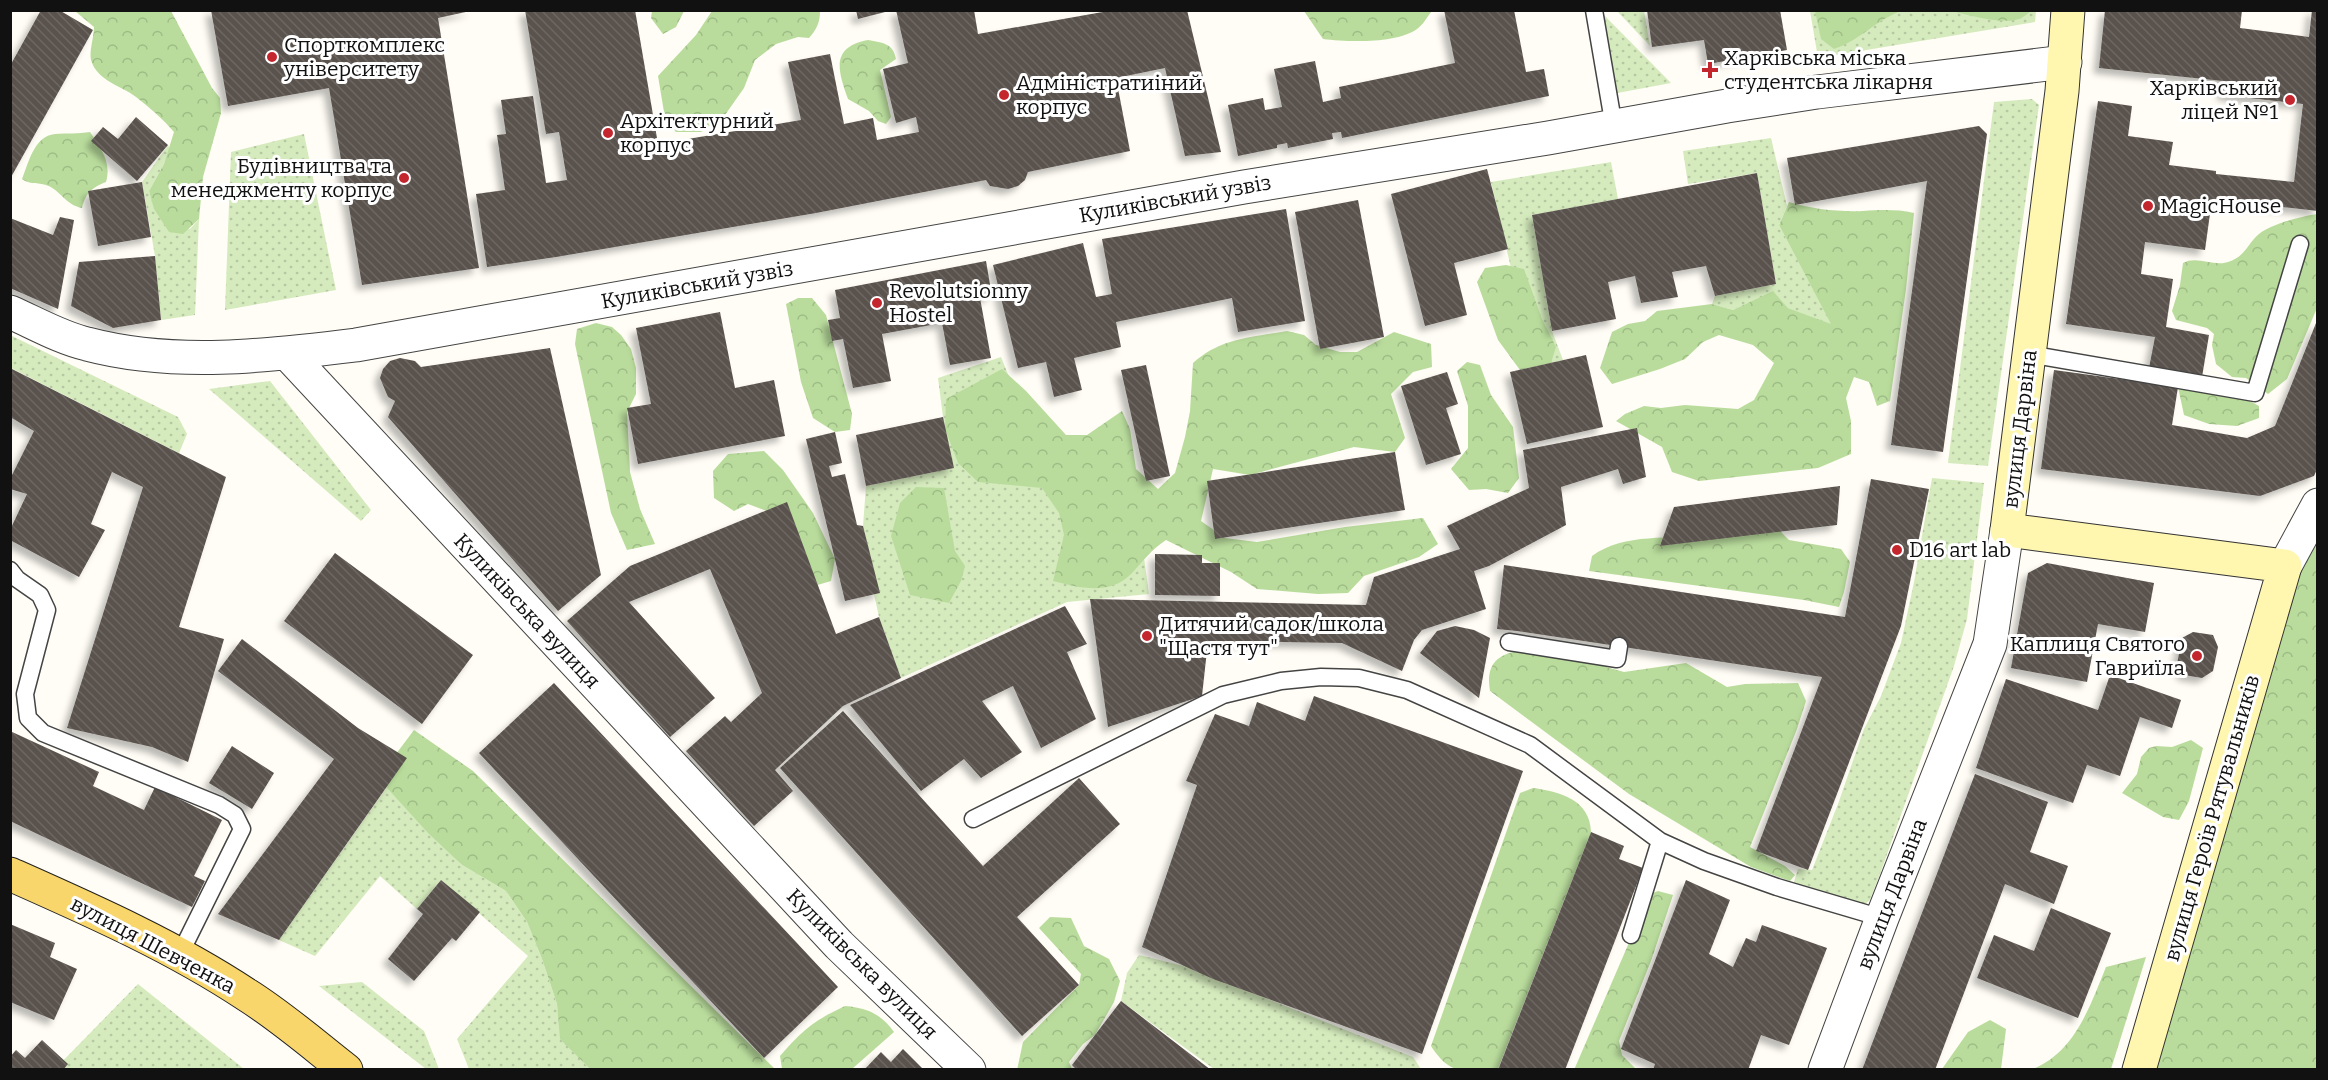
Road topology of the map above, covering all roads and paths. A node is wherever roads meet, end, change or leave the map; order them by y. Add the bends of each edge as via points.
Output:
1 (1594, 10) edge
2 (2068, 10) edge
3 (2065, 62) junction
4 (1614, 127) junction
5 (2300, 244) dead end
6 (10, 312) edge
7 (288, 354) junction
8 (2029, 354) junction
9 (2318, 505) edge
10 (2007, 530) junction
11 (2285, 566) junction
12 (10, 570) edge
13 (1509, 642) dead end
14 (1619, 646) dead end
15 (973, 819) dead end
16 (1660, 841) junction
17 (10, 874) edge
18 (1882, 918) junction
19 (1631, 935) dead end
20 (180, 954) junction
21 (346, 1070) edge
22 (969, 1070) edge
23 (1826, 1070) edge
24 (2139, 1070) edge

1 - 4 lane
2 - 3 street, вулиця Дарвіна
3 - 4 street, Куликівський узвіз via 1817,92
3 - 8 street, вулиця Дарвіна
4 - 7 street, Куликівський узвіз via 1357,167 379,342
5 - 8 lane via 2255,393
6 - 7 street via 85,344 143,356
7 - 22 street, Куликівська вулиця via 838,945
8 - 10 street, вулиця Дарвіна
9 - 11 street
10 - 11 street
10 - 18 street, вулиця Дарвіна via 1990,644
11 - 24 street, вулиця Героїв Рятувальників
12 - 20 lane via 40,595 47,610 26,694 28,718 43,733 219,805 235,814 242,829
13 - 14 lane via 1617,659
15 - 16 lane via 1224,694 1281,681 1359,678 1407,690 1530,745
16 - 18 lane via 1777,887
16 - 19 lane
17 - 20 main road, вулиця Шевченка
18 - 23 street, вулиця Дарвіна
20 - 21 main road, вулиця Шевченка via 249,995

